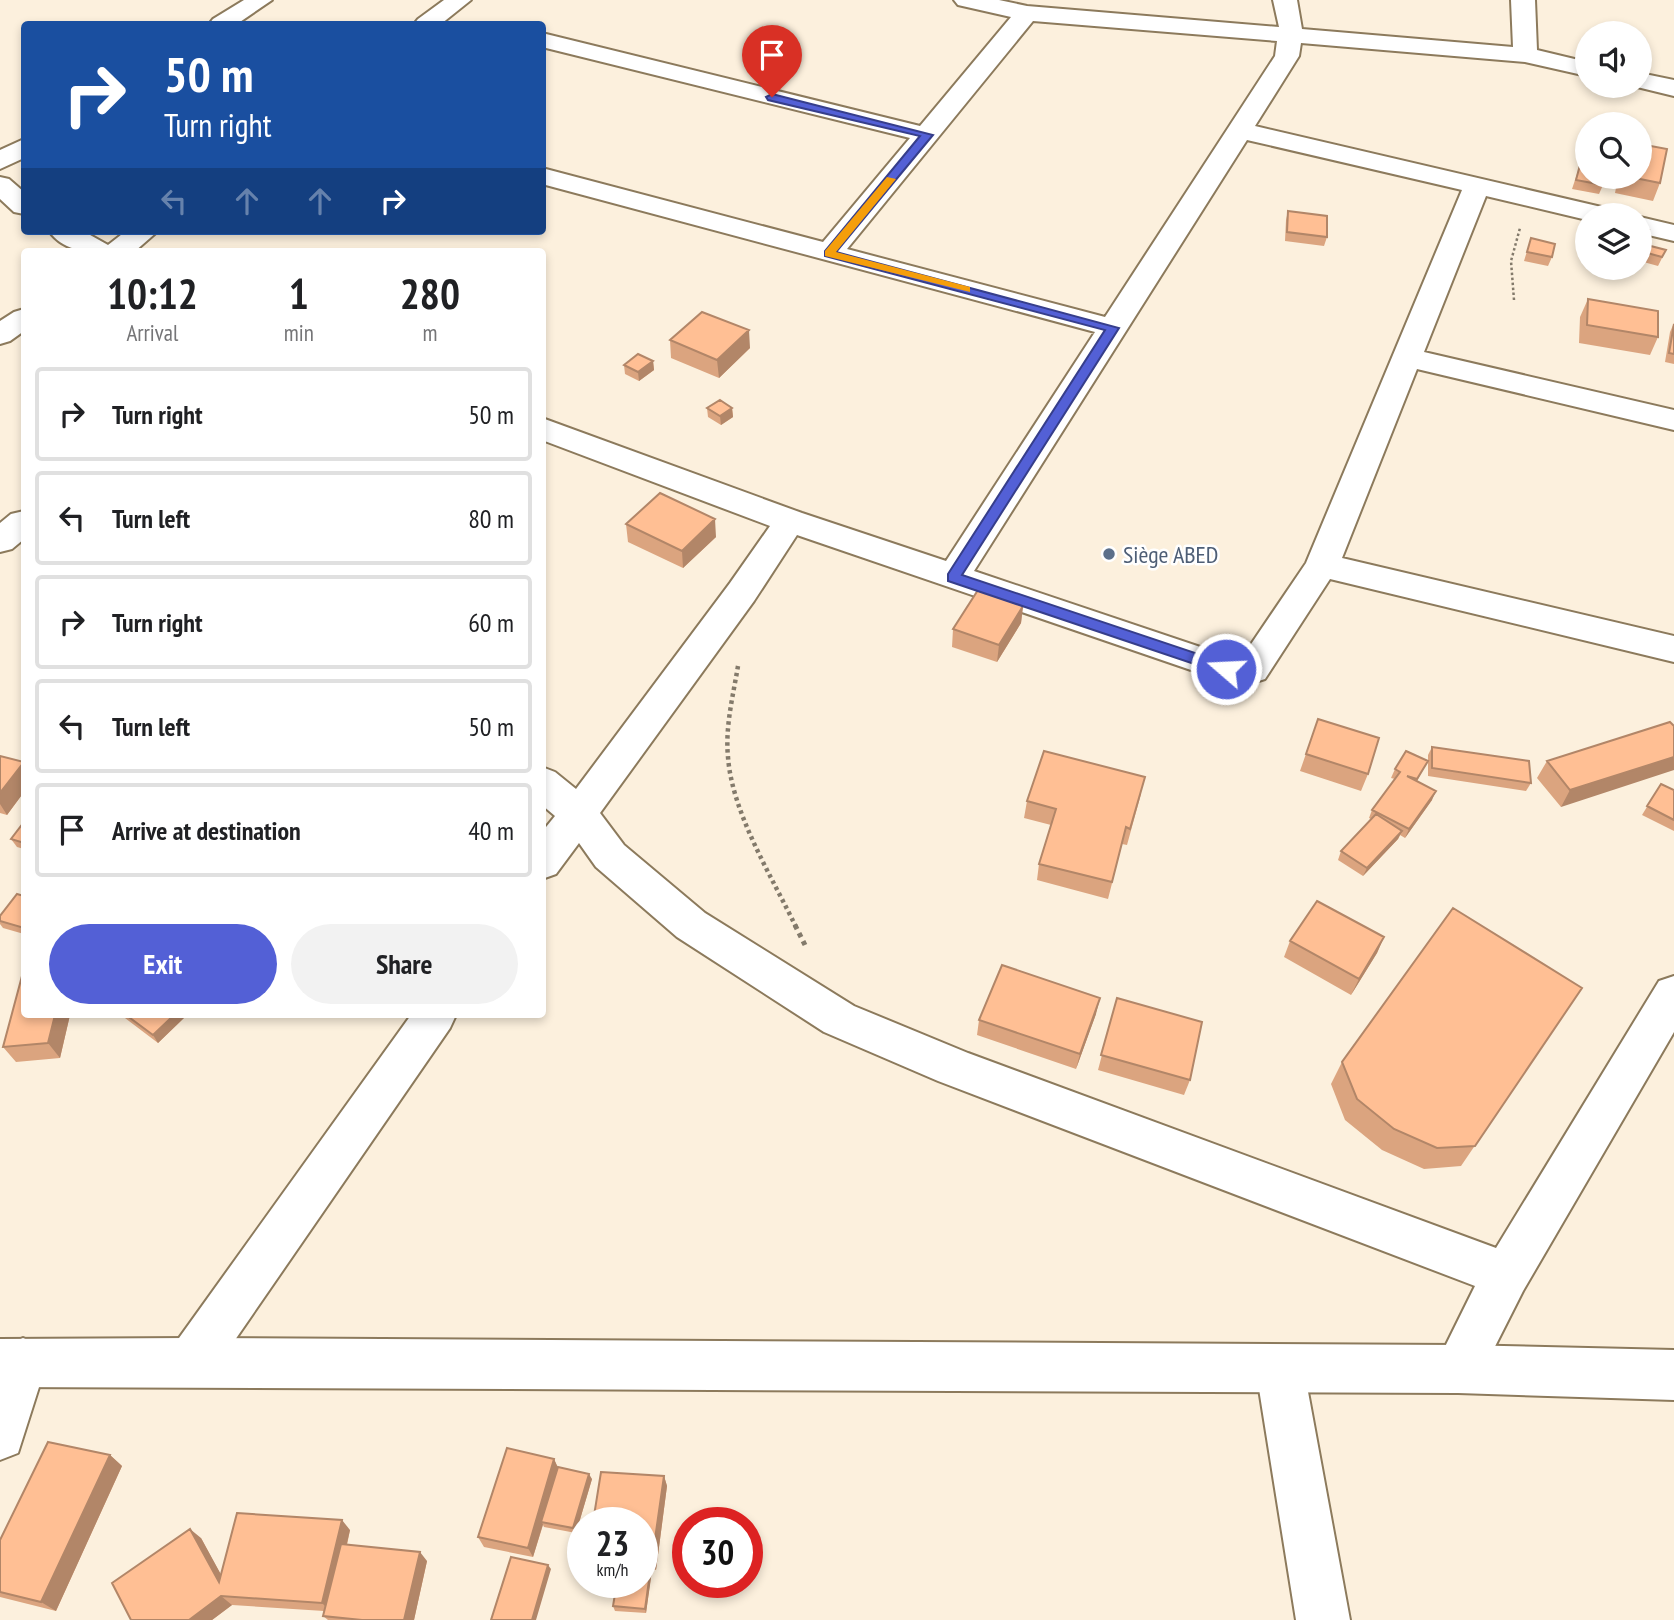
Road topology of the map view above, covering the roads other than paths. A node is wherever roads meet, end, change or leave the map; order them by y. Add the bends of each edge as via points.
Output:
1 (260, 0) edge
2 (460, 0) edge
3 (966, 0) edge
4 (1285, 0) edge
5 (1523, 0) edge
6 (1027, 13) junction
7 (227, 21) edge
8 (429, 21) edge
9 (1291, 35) junction
10 (546, 41) edge
11 (1525, 55) junction
12 (1575, 66) edge
13 (1652, 83) edge
14 (1674, 88) edge
15 (1239, 130) junction
16 (927, 135) junction
17 (21, 149) edge
18 (0, 161) edge
19 (546, 177) edge
20 (0, 185) edge
21 (1477, 186) junction
22 (21, 203) edge
23 (1575, 209) edge
24 (0, 211) edge
25 (21, 212) edge
26 (1652, 228) edge
27 (1674, 233) edge
28 (71, 235) edge
29 (139, 235) edge
30 (93, 248) edge
31 (121, 248) edge
32 (829, 253) junction
33 (21, 320) edge
34 (1112, 328) junction
35 (0, 335) edge
36 (1408, 356) junction
37 (1674, 420) edge
38 (546, 430) edge
39 (790, 521) junction
40 (1322, 565) junction
41 (953, 577) junction
42 (1674, 649) edge
43 (546, 785) edge
44 (578, 813) junction
45 (546, 857) edge
46 (1674, 994) edge
47 (433, 1018) edge
48 (1506, 1275) junction
49 (191, 1362) junction
50 (12, 1363) edge
51 (1458, 1369) junction
52 (1280, 1370) junction
53 (1674, 1375) edge
54 (0, 1435) edge
55 (1323, 1620) edge

1 - 7 street
2 - 8 street
3 - 6 street
4 - 9 street via 1291,13
5 - 11 street
6 - 9 street
6 - 16 street
9 - 11 street
9 - 15 street via 1287,56
10 - 16 street
11 - 12 street
13 - 14 street
15 - 21 street
15 - 34 street
16 - 32 street
17 - 18 street
19 - 32 street
20 - 22 street
21 - 23 street
21 - 36 street
24 - 25 street
26 - 27 street
28 - 30 street
29 - 31 street
32 - 34 street
33 - 35 street
34 - 41 street
36 - 37 street
36 - 40 street
38 - 39 street
39 - 41 street
39 - 44 street
40 - 41 street via 1252,670 1226,669
40 - 42 street
43 - 44 street
44 - 45 street
44 - 48 street via 610,856 691,925 839,1019 953,1068
46 - 48 street
47 - 49 street
48 - 51 street
49 - 50 street
49 - 52 street
50 - 54 street
51 - 52 street
51 - 53 street
52 - 55 street

